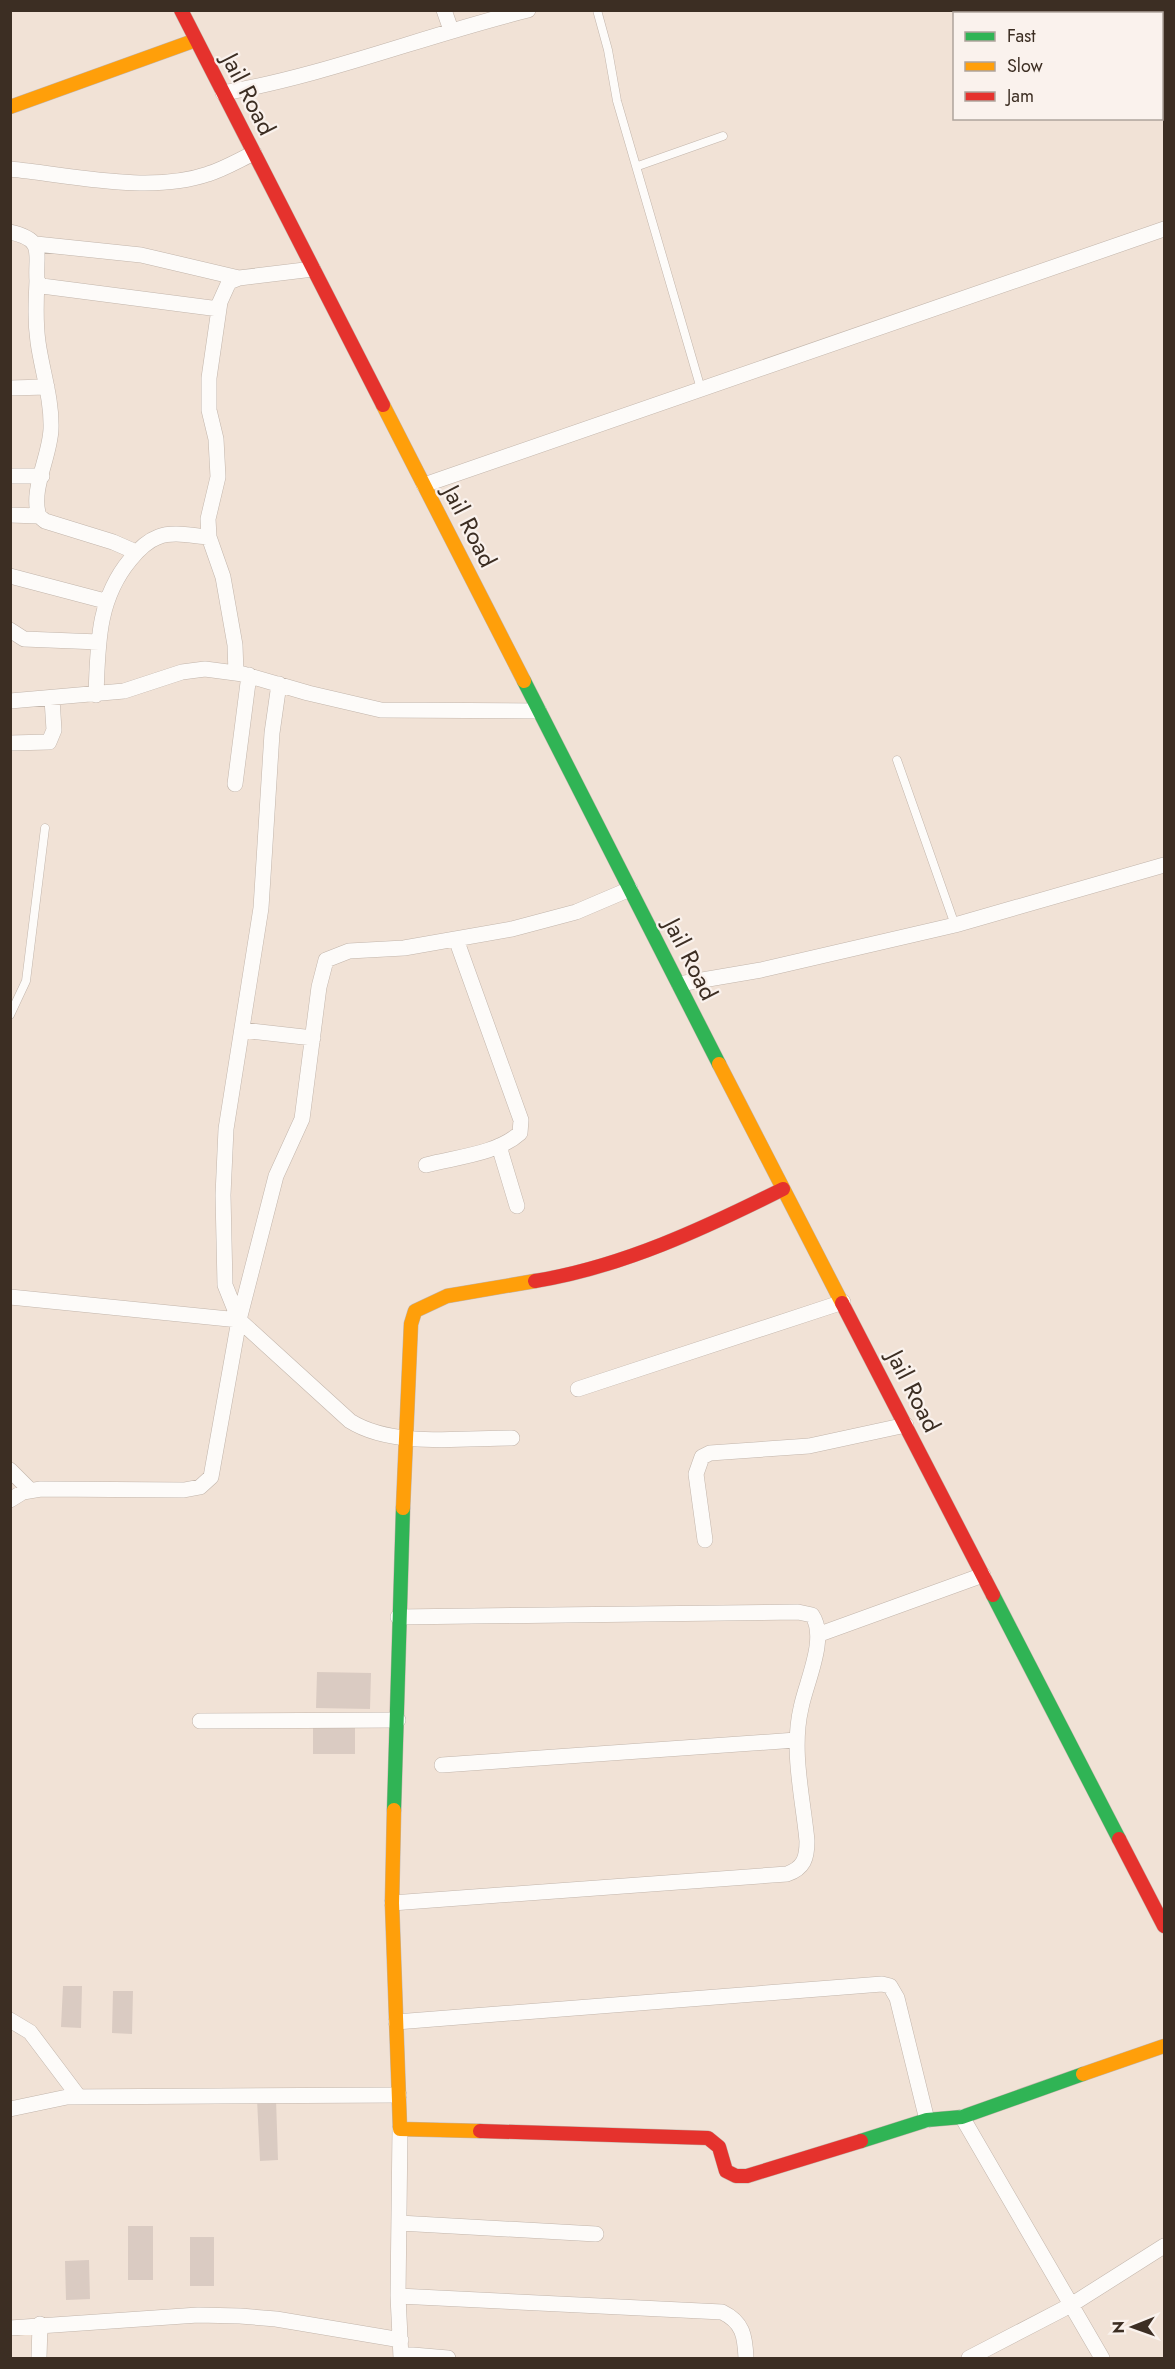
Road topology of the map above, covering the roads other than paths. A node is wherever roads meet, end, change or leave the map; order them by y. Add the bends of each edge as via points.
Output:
1 (182, 10) edge
2 (444, 10) edge
3 (528, 10) edge
4 (597, 10) edge
5 (451, 30) junction
6 (196, 40) junction
7 (223, 93) junction
8 (10, 107) edge
9 (723, 136) dead end
10 (254, 153) junction
11 (638, 166) junction
12 (10, 169) edge
13 (1164, 229) edge
14 (10, 232) edge
15 (36, 244) junction
16 (313, 269) junction
17 (239, 278) junction
18 (37, 281) junction
19 (219, 309) junction
20 (47, 387) junction
21 (10, 388) edge
22 (701, 389) junction
23 (10, 476) edge
24 (42, 476) junction
25 (424, 485) junction
26 (10, 515) edge
27 (39, 516) junction
28 (208, 537) junction
29 (136, 552) junction
30 (10, 576) edge
31 (105, 601) junction
32 (10, 630) edge
33 (99, 642) junction
34 (242, 674) junction
35 (279, 684) junction
36 (96, 695) junction
37 (52, 699) junction
38 (10, 700) edge
39 (539, 711) junction
40 (10, 743) edge
41 (897, 760) dead end
42 (235, 784) dead end
43 (45, 828) dead end
44 (1164, 865) edge
45 (630, 889) junction
46 (955, 925) junction
47 (456, 939) junction
48 (679, 984) junction
49 (10, 1016) edge
50 (242, 1030) junction
51 (313, 1038) junction
52 (499, 1146) junction
53 (426, 1165) dead end
54 (783, 1189) junction
55 (517, 1206) dead end
56 (10, 1297) edge
57 (843, 1302) junction
58 (239, 1320) junction
59 (578, 1389) dead end
60 (906, 1425) junction
61 (405, 1438) junction
62 (512, 1438) dead end
63 (10, 1470) edge
64 (30, 1490) junction
65 (10, 1500) edge
66 (705, 1540) dead end
67 (983, 1575) junction
68 (398, 1617) junction
69 (820, 1634) junction
70 (398, 1720) junction
71 (200, 1721) dead end
72 (796, 1740) junction
73 (442, 1765) dead end
74 (392, 1903) junction
75 (1164, 1926) edge
76 (10, 2020) edge
77 (396, 2022) junction
78 (1164, 2046) edge
79 (399, 2095) junction
80 (79, 2097) junction
81 (10, 2109) edge
82 (962, 2117) junction
83 (927, 2120) junction
84 (400, 2129) junction
85 (399, 2223) junction
86 (596, 2234) dead end
87 (1164, 2246) edge
88 (398, 2296) junction
89 (1071, 2305) junction
90 (40, 2324) junction
91 (10, 2328) edge
92 (401, 2351) edge
93 (39, 2358) edge
94 (448, 2358) edge
95 (746, 2358) edge
96 (969, 2358) edge
97 (1102, 2358) edge

1 - 6 street, Jail Road
2 - 5 street
3 - 5 street
4 - 11 lane via 609,50 617,101
5 - 7 street via 302,77
6 - 7 street, Jail Road
6 - 8 street
7 - 10 street, Jail Road
9 - 11 lane
10 - 12 street via 208,174 166,182
10 - 16 street, Jail Road
11 - 22 lane
13 - 22 street
14 - 15 street
15 - 17 street via 141,255
15 - 18 street
16 - 17 street
16 - 25 street, Jail Road
17 - 19 street via 229,282 223,291
18 - 19 street via 42,286
18 - 20 street via 38,342
19 - 28 street via 209,396 218,477
20 - 21 street
20 - 24 street via 51,430
22 - 25 street
23 - 24 street
24 - 27 street via 36,508
25 - 39 street, Jail Road
26 - 27 street
27 - 29 street
28 - 29 street via 159,536
28 - 34 street via 223,577
29 - 31 street
30 - 31 street
31 - 33 street
32 - 33 street via 24,639
33 - 36 street
34 - 35 street
34 - 36 street via 205,669 182,672 136,688
34 - 42 street
35 - 39 street via 381,710
35 - 50 street via 272,733 261,908
36 - 37 street
37 - 38 street
37 - 40 street via 54,730 49,742
39 - 45 street, Jail Road
41 - 46 lane
43 - 49 lane via 26,981
44 - 46 street
45 - 47 street via 558,918
45 - 48 street, Jail Road
46 - 48 street via 761,970
47 - 51 street via 404,948 349,951 326,960
47 - 52 street via 521,1120 520,1133
48 - 54 street, Jail Road
50 - 51 street
50 - 58 street via 223,1162 225,1286
51 - 58 street via 302,1119 276,1176
52 - 53 street
52 - 55 street
54 - 57 street, Jail Road
54 - 61 street via 731,1216 625,1259 567,1275 439,1297 424,1303 415,1311 411,1324
56 - 58 street
57 - 59 street
57 - 60 street, Jail Road
58 - 61 street via 350,1421 379,1434
58 - 64 street via 216,1459 211,1477 200,1487
60 - 66 street via 809,1446 710,1453 702,1457 696,1474
60 - 67 street, Jail Road
61 - 62 street
61 - 68 street
63 - 64 street
64 - 65 street
67 - 69 street
67 - 75 street, Jail Road
68 - 69 street via 798,1612 812,1615
68 - 70 street
69 - 72 street
70 - 71 street
70 - 74 street
72 - 73 street
72 - 74 street via 807,1841 807,1857 799,1870 787,1874
74 - 77 street
76 - 80 street via 30,2032
77 - 79 street
77 - 83 street via 882,1984 890,1986 897,1998
78 - 82 street
79 - 80 street
79 - 84 street
80 - 81 street
82 - 83 street
82 - 89 street
83 - 84 street via 747,2176 726,2171 719,2147 708,2138
84 - 85 street
85 - 86 street
85 - 88 street
87 - 89 street
88 - 92 street
88 - 95 street via 722,2312 734,2317 741,2326
89 - 96 street
89 - 97 street
90 - 91 street
90 - 92 street via 240,2316 276,2319
90 - 93 street
92 - 94 street

